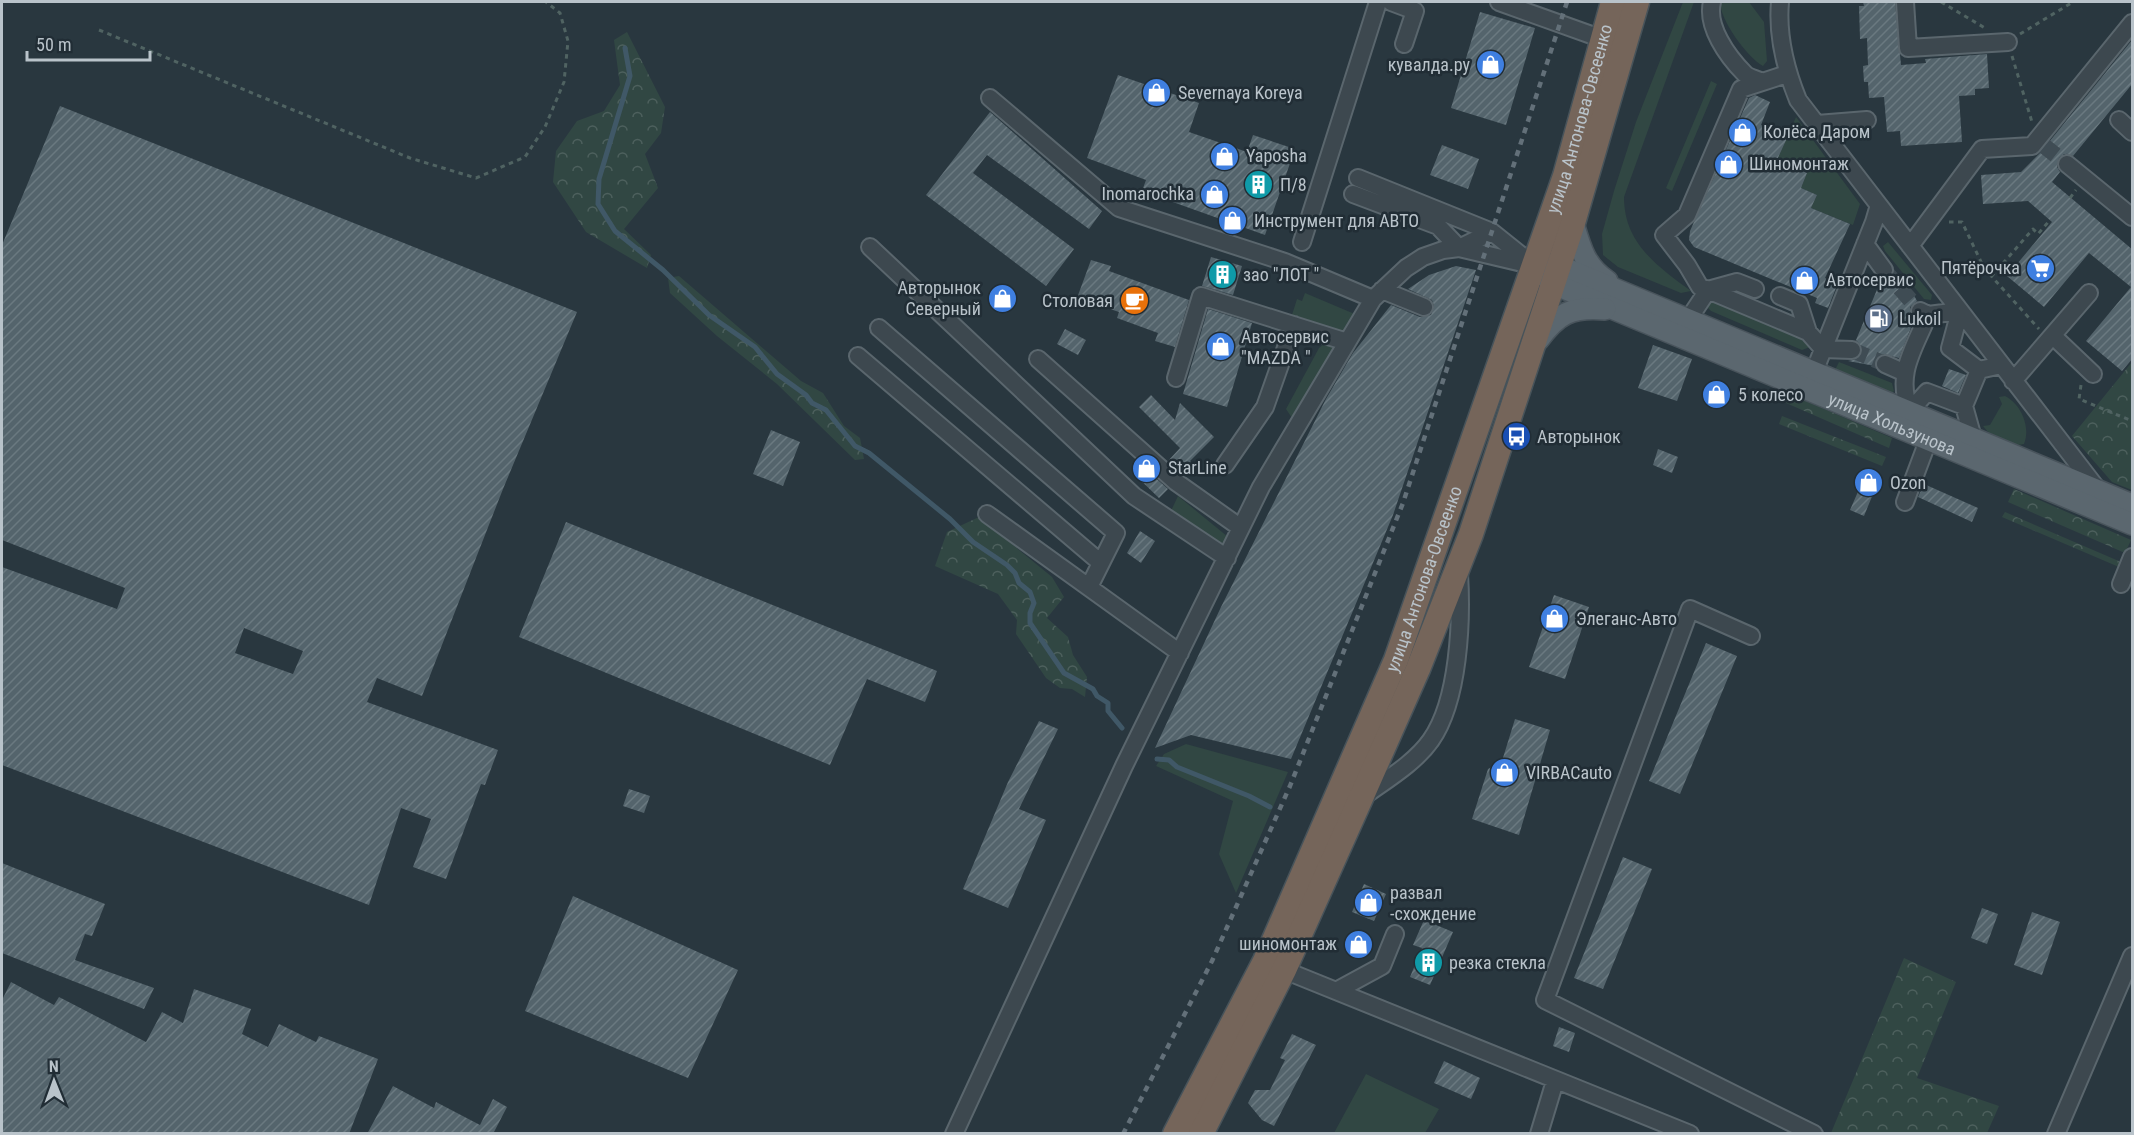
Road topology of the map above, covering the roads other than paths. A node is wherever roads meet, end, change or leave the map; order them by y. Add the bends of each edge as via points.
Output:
1 (1378, 2) edge
2 (1391, 2) edge
3 (1613, 2) edge
4 (1637, 2) edge
5 (1712, 2) edge
6 (1780, 2) edge
7 (1905, 2) edge
8 (1505, 8) edge
9 (1612, 42) junction
10 (2008, 42) road end
11 (1404, 44) dead end
12 (2110, 49) dead end
13 (1787, 74) junction
14 (1762, 82) junction
15 (990, 98) dead end
16 (1867, 120) dead end
17 (2119, 120) dead end
18 (1817, 124) junction
19 (2133, 132) edge
20 (2067, 164) tunnel mouth
21 (1879, 205) junction
22 (2133, 217) edge
23 (1573, 223) junction
24 (1492, 232) junction
25 (1302, 242) dead end
26 (1866, 244) junction
27 (1910, 246) junction
28 (870, 247) dead end
29 (1459, 248) junction
30 (1535, 266) junction
31 (1884, 270) tunnel mouth
32 (1556, 275) junction
33 (1755, 289) dead end
34 (1708, 290) junction
35 (2089, 293) dead end
36 (1378, 294) junction
37 (1780, 296) dead end
38 (1621, 302) junction
39 (1424, 307) dead end
40 (1960, 311) junction
41 (1688, 320) junction
42 (1294, 325) junction
43 (879, 328) dead end
44 (1808, 332) junction
45 (2053, 336) junction
46 (1347, 342) junction
47 (1534, 346) junction
48 (1823, 350) junction
49 (1852, 350) tunnel mouth
50 (858, 356) dead end
51 (1038, 359) dead end
52 (1886, 364) tunnel mouth
53 (2001, 365) junction
54 (1978, 370) junction
55 (1814, 372) junction
56 (1903, 372) junction
57 (2093, 374) dead end
58 (1176, 378) dead end
59 (2013, 381) junction
60 (1964, 406) junction
61 (1910, 411) junction
62 (1929, 438) junction
63 (1973, 438) junction
64 (2061, 443) junction
65 (1225, 465) dead end
66 (2061, 484) junction
67 (2098, 490) junction
68 (1905, 502) dead end
69 (2133, 505) edge
70 (987, 514) dead end
71 (2133, 524) edge
72 (1241, 528) junction
73 (2133, 557) edge
74 (1227, 558) junction
75 (1101, 563) junction
76 (1458, 567) junction
77 (2121, 584) dead end
78 (1089, 587) junction
79 (1751, 636) dead end
80 (1180, 653) junction
81 (1361, 798) junction
82 (1395, 934) dead end
83 (2133, 956) edge
84 (1284, 970) junction
85 (1336, 991) junction
86 (1555, 1081) junction
87 (954, 1134) edge
88 (1175, 1134) edge
89 (1201, 1134) edge
90 (1539, 1134) edge
91 (1690, 1134) edge
92 (1814, 1134) edge
93 (2055, 1134) edge

1 - 25 street
2 - 11 street via 1415,11
3 - 9 highway, улица Антонова-Овсеенко
4 - 9 highway, улица Антонова-Овсеенко
5 - 14 street via 1709,14 1719,39 1746,75
6 - 13 street via 1778,20
7 - 10 street via 1908,48
8 - 9 street
9 - 23 highway, улица Антонова-Овсеенко
9 - 30 highway, улица Антонова-Овсеенко
12 - 27 street via 2040,143 1982,149
13 - 14 street
13 - 18 street via 1798,100
14 - 34 street via 1740,89 1687,215 1664,235 1700,287
15 - 36 street via 1119,208
16 - 18 street
17 - 19 street
18 - 21 street
20 - 22 street
21 - 26 street
21 - 27 street
23 - 32 highway, улица Антонова-Овсеенко
23 - 38 main road, улица Хользунова via 1581,252
24 - 29 street
24 - 29 street via 1355,186 1438,226
24 - 30 street
26 - 31 street
26 - 48 street
27 - 40 street
28 - 74 street via 1134,496
29 - 30 street
29 - 36 street via 1423,257
30 - 32 main road, улица Хользунова
30 - 88 highway, улица Антонова-Овсеенко via 1396,660 1265,961
32 - 38 main road, улица Хользунова
32 - 47 highway, улица Антонова-Овсеенко
33 - 34 street via 1737,282
34 - 41 street
34 - 44 street
35 - 45 street
36 - 39 street
36 - 46 street
37 - 44 street via 1799,304
38 - 41 main road, улица Хользунова
38 - 47 main road, улица Хользунова via 1570,311 1553,320
38 - 62 main road, улица Хользунова
40 - 53 street
40 - 54 street via 1950,348
40 - 56 street via 1924,313
41 - 55 main road, улица Хользунова
42 - 46 street
42 - 58 street via 1202,296
42 - 65 street via 1265,407
43 - 75 street via 1116,533
44 - 48 street
45 - 57 street
45 - 59 street
46 - 72 street
47 - 76 highway, улица Антонова-Овсеенко
48 - 49 street
48 - 55 street
50 - 75 street
51 - 72 street via 1176,482
52 - 56 street
53 - 54 street
53 - 59 street
54 - 60 street
55 - 61 main road, улица Хользунова
56 - 61 street
59 - 64 street
60 - 61 street via 1927,392
60 - 63 street
61 - 63 main road, улица Хользунова
62 - 66 main road, улица Хользунова
62 - 68 street
63 - 66 main road, улица Хользунова
64 - 66 street
64 - 67 street
66 - 67 main road, улица Хользунова
66 - 71 main road, улица Хользунова
67 - 69 main road, улица Хользунова
70 - 78 street
72 - 74 street
73 - 77 street
74 - 80 street
75 - 78 street
76 - 81 highway, улица Антонова-Овсеенко
76 - 81 street via 1462,612 1447,702 1431,740 1396,773
78 - 80 street
79 - 92 street via 1690,609 1545,1000
80 - 87 street
81 - 84 highway, улица Антонова-Овсеенко
82 - 85 street via 1382,966
83 - 93 street
84 - 85 street
84 - 89 highway, улица Антонова-Овсеенко
85 - 86 street
86 - 90 street
86 - 91 street

